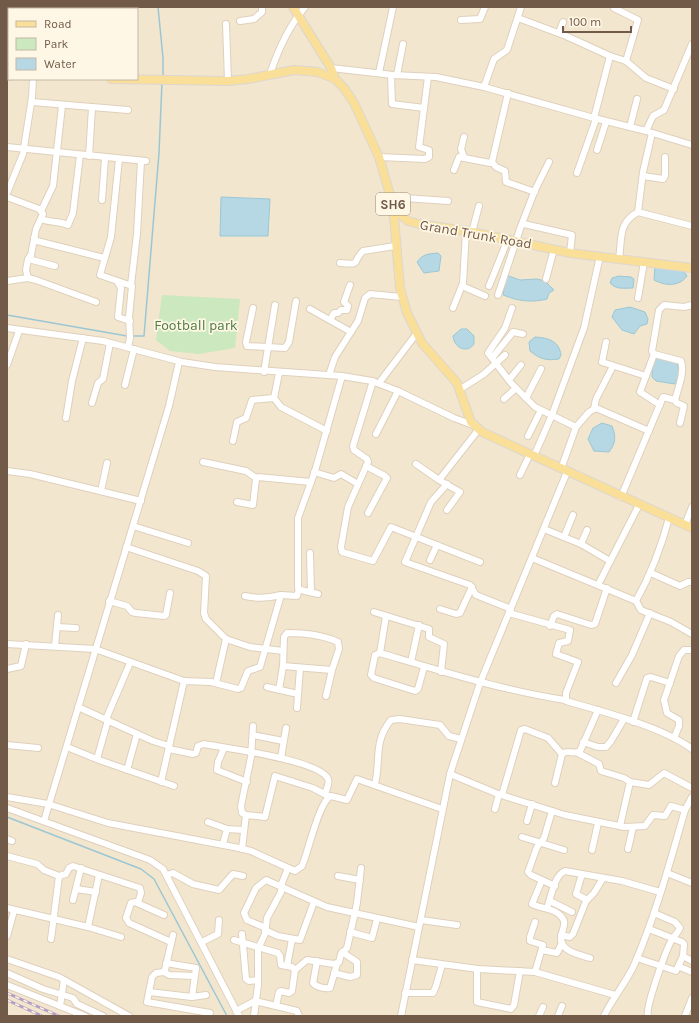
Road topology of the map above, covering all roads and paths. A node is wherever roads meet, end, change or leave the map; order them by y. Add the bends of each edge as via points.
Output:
1 (262, 7) edge
2 (293, 7) edge
3 (305, 7) edge
4 (393, 7) edge
5 (485, 7) edge
6 (520, 7) edge
7 (614, 8) dead end
8 (298, 16) junction
9 (518, 18) junction
10 (461, 20) dead end
11 (240, 21) dead end
12 (563, 22) dead end
13 (226, 24) dead end
14 (559, 33) junction
15 (403, 44) dead end
16 (692, 44) edge
17 (610, 56) junction
18 (626, 61) junction
19 (332, 68) junction
20 (380, 73) junction
21 (270, 74) junction
22 (394, 75) junction
23 (428, 77) junction
24 (335, 79) junction
25 (33, 80) edge
26 (138, 80) edge
27 (228, 81) junction
28 (484, 87) junction
29 (674, 89) junction
30 (508, 93) junction
31 (637, 99) dead end
32 (32, 102) junction
33 (62, 106) junction
34 (92, 108) junction
35 (424, 108) junction
36 (128, 110) dead end
37 (595, 119) junction
38 (606, 122) junction
39 (630, 127) junction
40 (649, 132) junction
41 (464, 137) dead end
42 (692, 145) edge
43 (7, 147) edge
44 (24, 149) junction
45 (597, 150) dead end
46 (57, 152) junction
47 (80, 155) junction
48 (89, 156) junction
49 (379, 157) junction
50 (464, 157) junction
51 (665, 157) dead end
52 (105, 158) junction
53 (119, 160) junction
54 (492, 162) junction
55 (549, 162) dead end
56 (454, 170) dead end
57 (577, 173) dead end
58 (643, 176) junction
59 (534, 192) junction
60 (7, 193) edge
61 (7, 197) edge
62 (390, 197) junction
63 (102, 200) dead end
64 (448, 201) dead end
65 (393, 206) junction
66 (478, 206) dead end
67 (41, 211) junction
68 (638, 212) junction
69 (41, 219) junction
70 (524, 224) junction
71 (692, 226) edge
72 (469, 232) junction
73 (34, 238) junction
74 (508, 239) junction
75 (517, 241) junction
76 (395, 246) junction
77 (554, 249) junction
78 (570, 253) junction
79 (600, 256) junction
80 (30, 257) junction
81 (104, 258) junction
82 (619, 259) junction
83 (644, 262) junction
84 (340, 264) dead end
85 (55, 266) dead end
86 (692, 268) edge
87 (28, 278) junction
88 (546, 279) dead end
89 (118, 281) junction
90 (7, 282) edge
91 (131, 285) junction
92 (350, 285) dead end
93 (462, 286) junction
94 (489, 286) dead end
95 (485, 296) dead end
96 (498, 296) dead end
97 (402, 297) junction
98 (638, 298) dead end
99 (296, 301) dead end
100 (96, 302) dead end
101 (275, 305) dead end
102 (692, 305) edge
103 (253, 308) dead end
104 (453, 308) dead end
105 (512, 308) dead end
106 (310, 309) dead end
107 (330, 320) junction
108 (130, 322) junction
109 (7, 328) edge
110 (19, 331) junction
111 (351, 332) junction
112 (417, 333) junction
113 (523, 334) dead end
114 (83, 338) junction
115 (606, 342) dead end
116 (110, 343) junction
117 (128, 347) junction
118 (268, 348) junction
119 (134, 349) junction
120 (654, 354) junction
121 (505, 355) dead end
122 (492, 358) junction
123 (179, 362) junction
124 (497, 364) junction
125 (7, 365) edge
126 (521, 365) dead end
127 (612, 366) junction
128 (541, 369) dead end
129 (264, 372) junction
130 (279, 372) junction
131 (329, 375) junction
132 (342, 376) junction
133 (646, 376) junction
134 (509, 380) junction
135 (376, 382) junction
136 (125, 385) dead end
137 (516, 388) junction
138 (459, 390) junction
139 (398, 391) junction
140 (274, 398) junction
141 (526, 398) junction
142 (504, 399) dead end
143 (675, 400) junction
144 (92, 403) dead end
145 (660, 405) junction
146 (594, 408) junction
147 (541, 410) junction
148 (552, 415) junction
149 (66, 418) dead end
150 (680, 422) dead end
151 (576, 427) junction
152 (478, 428) junction
153 (327, 431) junction
154 (649, 431) junction
155 (376, 434) dead end
156 (528, 436) dead end
157 (233, 441) dead end
158 (532, 455) junction
159 (203, 462) dead end
160 (107, 463) dead end
161 (416, 464) dead end
162 (366, 466) junction
163 (564, 470) junction
164 (7, 471) edge
165 (314, 472) junction
166 (520, 475) dead end
167 (256, 478) junction
168 (439, 480) junction
169 (311, 482) junction
170 (358, 484) junction
171 (446, 484) junction
172 (101, 491) junction
173 (621, 497) junction
174 (141, 501) junction
175 (237, 502) dead end
176 (639, 505) junction
177 (692, 507) edge
178 (447, 510) dead end
179 (368, 513) dead end
180 (573, 515) dead end
181 (669, 518) junction
182 (133, 526) junction
183 (688, 527) edge
184 (544, 529) junction
185 (587, 530) dead end
186 (416, 536) junction
187 (564, 537) junction
188 (188, 543) dead end
189 (581, 544) junction
190 (437, 545) junction
191 (126, 547) junction
192 (310, 553) dead end
193 (532, 558) junction
194 (430, 560) dead end
195 (610, 561) junction
196 (480, 562) dead end
197 (651, 573) junction
198 (692, 582) edge
199 (598, 585) junction
200 (472, 586) junction
201 (607, 588) junction
202 (299, 589) junction
203 (311, 592) junction
204 (170, 593) dead end
205 (318, 594) dead end
206 (281, 595) junction
207 (245, 596) dead end
208 (109, 601) junction
209 (636, 601) junction
210 (440, 609) dead end
211 (510, 611) junction
212 (374, 612) dead end
213 (650, 614) junction
214 (58, 615) dead end
215 (386, 616) junction
216 (419, 625) junction
217 (550, 626) junction
218 (57, 627) junction
219 (76, 628) dead end
220 (692, 634) edge
221 (226, 639) junction
222 (7, 644) edge
223 (26, 644) junction
224 (55, 646) junction
225 (264, 648) junction
226 (95, 649) junction
227 (282, 650) junction
228 (692, 650) edge
229 (380, 653) junction
230 (411, 662) junction
231 (130, 663) junction
232 (283, 666) junction
233 (424, 667) junction
234 (300, 668) junction
235 (7, 669) edge
236 (332, 670) junction
237 (441, 672) junction
238 (184, 681) junction
239 (216, 683) junction
240 (480, 683) junction
241 (616, 683) dead end
242 (670, 683) junction
243 (267, 687) dead end
244 (279, 690) junction
245 (298, 694) junction
246 (326, 696) dead end
247 (565, 700) junction
248 (78, 707) junction
249 (296, 708) dead end
250 (598, 710) junction
251 (624, 719) junction
252 (107, 720) junction
253 (633, 722) junction
254 (253, 726) dead end
255 (286, 728) dead end
256 (137, 734) junction
257 (253, 735) junction
258 (674, 738) junction
259 (283, 740) junction
260 (461, 740) junction
261 (583, 742) junction
262 (7, 745) edge
263 (67, 747) junction
264 (691, 747) edge
265 (38, 748) dead end
266 (169, 748) junction
267 (224, 748) junction
268 (578, 752) junction
269 (251, 753) junction
270 (562, 754) junction
271 (281, 758) junction
272 (97, 760) junction
273 (127, 770) junction
274 (450, 774) junction
275 (161, 782) junction
276 (247, 782) junction
277 (630, 782) junction
278 (555, 783) dead end
279 (375, 784) junction
280 (174, 786) dead end
281 (692, 788) edge
282 (327, 795) junction
283 (501, 795) junction
284 (7, 797) edge
285 (692, 797) edge
286 (48, 804) junction
287 (532, 804) junction
288 (7, 808) edge
289 (442, 809) junction
290 (495, 810) dead end
291 (685, 810) junction
292 (552, 811) junction
293 (246, 815) junction
294 (44, 821) junction
295 (526, 821) dead end
296 (208, 822) dead end
297 (598, 823) junction
298 (620, 826) junction
299 (633, 827) junction
300 (228, 829) junction
301 (244, 830) junction
302 (522, 837) dead end
303 (541, 842) junction
304 (223, 844) junction
305 (242, 849) junction
306 (628, 849) dead end
307 (564, 850) dead end
308 (592, 850) dead end
309 (7, 856) edge
310 (81, 868) junction
311 (288, 868) junction
312 (361, 868) dead end
313 (667, 873) junction
314 (582, 874) junction
315 (99, 875) junction
316 (167, 875) junction
317 (59, 876) junction
318 (243, 876) dead end
319 (338, 876) dead end
320 (602, 878) junction
321 (360, 880) junction
322 (542, 880) junction
323 (692, 883) edge
324 (555, 886) junction
325 (282, 888) junction
326 (76, 889) junction
327 (96, 892) junction
328 (660, 892) junction
329 (73, 900) dead end
330 (587, 900) junction
331 (550, 901) junction
332 (314, 902) junction
333 (138, 903) junction
334 (7, 908) edge
335 (547, 908) junction
336 (14, 911) junction
337 (572, 912) dead end
338 (353, 913) junction
339 (654, 913) junction
340 (164, 915) dead end
341 (377, 918) junction
342 (55, 919) junction
343 (219, 920) dead end
344 (421, 920) junction
345 (535, 922) dead end
346 (458, 925) dead end
347 (88, 927) junction
348 (419, 927) junction
349 (266, 929) junction
350 (649, 929) junction
351 (350, 932) junction
352 (242, 934) dead end
353 (561, 935) junction
354 (7, 936) edge
355 (121, 937) dead end
356 (672, 938) junction
357 (51, 939) dead end
358 (292, 939) junction
359 (234, 940) dead end
360 (202, 942) junction
361 (243, 942) junction
362 (562, 944) junction
363 (259, 947) junction
364 (542, 950) junction
365 (342, 952) junction
366 (683, 956) junction
367 (590, 958) dead end
368 (637, 958) junction
369 (7, 959) edge
370 (412, 960) junction
371 (317, 961) junction
372 (692, 961) edge
373 (166, 963) junction
374 (336, 964) junction
375 (442, 965) junction
376 (287, 966) junction
377 (661, 967) junction
378 (680, 967) junction
379 (477, 969) junction
380 (295, 970) junction
381 (520, 971) junction
382 (164, 972) junction
383 (535, 972) junction
384 (692, 972) edge
385 (7, 973) edge
386 (334, 973) junction
387 (194, 976) junction
388 (64, 980) junction
389 (258, 980) junction
390 (7, 985) edge
391 (149, 992) junction
392 (405, 993) junction
393 (206, 995) dead end
394 (614, 995) junction
395 (62, 996) junction
396 (192, 997) junction
397 (692, 998) edge
398 (255, 1001) junction
399 (60, 1006) junction
400 (276, 1006) junction
401 (562, 1006) dead end
402 (543, 1007) dead end
403 (210, 1012) dead end
404 (192, 1013) edge
405 (237, 1013) edge
406 (120, 1014) edge
407 (605, 1015) edge
408 (647, 1015) edge
409 (85, 1016) edge
410 (103, 1016) edge
411 (129, 1016) edge
412 (254, 1016) edge
413 (299, 1016) edge
414 (401, 1016) edge
415 (540, 1016) edge
416 (558, 1016) edge
417 (612, 1016) edge
418 (685, 1016) edge

1 - 11 street via 262,12 254,19
2 - 8 main road
3 - 8 street
4 - 20 street
5 - 10 street via 480,19
6 - 9 street
7 - 18 street via 638,20
8 - 19 main road
8 - 21 street via 278,52
9 - 14 street
9 - 28 street via 507,50 494,59
12 - 14 street
13 - 27 street
14 - 17 street
15 - 22 street
16 - 29 street
17 - 18 street
17 - 37 street
18 - 29 street via 646,78
19 - 20 street
19 - 24 main road
20 - 22 street
21 - 24 main road, Grand Trunk Road / SH6 via 311,70
21 - 27 main road, Grand Trunk Road / SH6
22 - 23 street
22 - 35 street via 392,104
23 - 28 street
23 - 35 street
24 - 49 main road, Grand Trunk Road / SH6 via 354,103
25 - 32 street
26 - 27 main road, Grand Trunk Road / SH6
28 - 30 street
29 - 40 street via 664,110 653,116
30 - 37 street
30 - 54 street
31 - 39 street
32 - 33 street
32 - 44 street
33 - 34 street
33 - 46 street
34 - 36 street
34 - 48 street
35 - 49 street via 419,147 429,150 429,157
37 - 38 street
37 - 57 street
38 - 39 street
38 - 45 street
39 - 40 street
40 - 42 street
40 - 58 street
41 - 50 street via 461,150
43 - 44 street
44 - 46 street
44 - 60 street
46 - 47 street
46 - 67 street via 53,186
47 - 48 street
47 - 69 street via 73,213 68,225 54,224
48 - 52 street
49 - 62 main road, Grand Trunk Road / SH6
50 - 54 street
50 - 56 street via 459,157
51 - 58 street via 663,179
52 - 53 street
52 - 63 street
53 - 81 street via 111,237
53 - 91 street via 144,161
54 - 59 street via 505,171 506,182
55 - 59 street
58 - 68 street
59 - 70 street
61 - 67 street
62 - 64 street
62 - 65 main road, Grand Trunk Road / SH6
65 - 72 main road, Grand Trunk Road / SH6 via 404,218 413,223
65 - 76 main road
66 - 72 street
67 - 69 street
68 - 71 street
68 - 82 street via 629,217 624,224
69 - 73 street
70 - 75 street
70 - 78 street via 572,235
72 - 74 main road, Grand Trunk Road / SH6
72 - 93 street
73 - 80 street
73 - 81 street via 37,241
74 - 75 main road, Grand Trunk Road / SH6
74 - 94 street
75 - 77 main road, Grand Trunk Road / SH6
75 - 96 street
76 - 84 street via 363,251 354,265
76 - 97 main road
77 - 78 main road, Grand Trunk Road / SH6
77 - 88 street
78 - 79 main road, Grand Trunk Road / SH6
79 - 82 main road, Grand Trunk Road / SH6
79 - 148 street via 584,328
80 - 85 street via 32,260
80 - 87 street via 27,263
81 - 89 street via 100,275
82 - 83 main road, Grand Trunk Road / SH6
83 - 86 main road, Grand Trunk Road / SH6
83 - 98 street
87 - 90 street
87 - 100 street
89 - 91 street
89 - 108 street via 121,288 118,317
91 - 108 street
92 - 107 street via 344,302 348,306 347,310 334,313
93 - 95 street
93 - 104 street
97 - 111 street via 370,294 365,298 358,321
97 - 112 main road
99 - 118 street via 287,348
101 - 118 street
102 - 120 street via 660,307 652,351
103 - 118 street via 246,344
105 - 122 street via 505,328 488,352
106 - 107 street
107 - 111 street
108 - 117 street
109 - 110 street
110 - 114 street
110 - 125 street
111 - 131 street via 335,357
112 - 135 street
112 - 138 main road via 457,383
113 - 122 street via 513,332
114 - 116 street
114 - 149 street
115 - 127 street via 602,362
116 - 117 street
116 - 144 street via 103,379 98,383
117 - 119 street
118 - 129 street
119 - 123 street
119 - 136 street
120 - 133 street
120 - 143 street via 681,361 683,366
121 - 124 street
122 - 124 street
123 - 129 street
123 - 174 street
124 - 134 street
124 - 138 street
126 - 134 street
127 - 133 street
127 - 146 street
128 - 141 street
129 - 130 street
130 - 131 street
130 - 140 street
131 - 132 street
132 - 135 street
132 - 153 street
133 - 145 street via 640,394
134 - 137 street
135 - 139 street
135 - 162 street via 353,446 354,450 367,459
137 - 141 street
137 - 142 street
138 - 152 main road via 471,422
139 - 152 street
139 - 155 street
140 - 153 street via 281,407
140 - 157 street via 252,400 246,418 237,422
141 - 147 street
143 - 145 street via 663,397
143 - 150 street via 684,406
145 - 154 street
146 - 151 street
146 - 154 street
147 - 148 street
147 - 156 street
148 - 151 street
148 - 158 street
151 - 163 street
152 - 158 main road
152 - 168 street
153 - 165 street
154 - 173 street
158 - 163 main road
158 - 166 street
159 - 167 street via 246,471
160 - 172 street
161 - 168 street
162 - 170 street
162 - 179 street via 387,478
163 - 173 main road
163 - 184 street
164 - 172 street
165 - 169 street
165 - 170 street via 334,478 341,474
167 - 169 street
167 - 175 street via 253,505
168 - 171 street
169 - 202 street via 297,523
170 - 186 street via 346,515 342,552 373,561 389,527
171 - 178 street via 460,492
171 - 186 street via 431,502
172 - 174 street
173 - 176 main road
174 - 182 street
176 - 181 main road
176 - 195 street
177 - 183 street
180 - 187 street
181 - 183 main road
181 - 197 street
182 - 188 street
182 - 191 street
184 - 187 street
184 - 193 street
185 - 189 street
186 - 190 street
186 - 200 street via 406,563
187 - 189 street
189 - 195 street
190 - 194 street
190 - 196 street
191 - 208 street
191 - 221 street via 206,576 204,613 206,619
192 - 203 street
193 - 199 street
193 - 211 street
195 - 199 street
197 - 198 street via 680,586
197 - 209 street
199 - 201 street
200 - 210 street via 460,614
200 - 211 street via 476,595
201 - 209 street
201 - 217 street via 595,624 557,614
202 - 203 street
202 - 206 street via 297,596
203 - 205 street
204 - 208 street via 164,616 132,612 127,606
206 - 207 street via 271,598
206 - 225 street
208 - 226 street
209 - 213 street via 639,608
211 - 217 street
211 - 240 street
212 - 215 street
213 - 220 street
213 - 241 street
214 - 218 street
215 - 216 street
215 - 229 street
216 - 230 street
216 - 237 street via 429,629 431,639 444,644
217 - 247 street via 556,625 570,630 568,641 559,643 556,653 578,662
218 - 219 street
218 - 224 street
221 - 225 street via 250,647
221 - 239 street
222 - 223 street
223 - 224 street
223 - 235 street via 21,666
224 - 226 street
225 - 227 street
225 - 239 street via 260,667 248,670 241,688
226 - 231 street
226 - 248 street
227 - 232 street
227 - 236 street via 284,636 288,633 335,640 340,644
228 - 242 street via 684,650 679,656
229 - 230 street
229 - 233 street via 375,655 371,675 396,686 416,690
230 - 233 street
231 - 238 street
231 - 252 street
232 - 234 street
232 - 244 street
233 - 237 street
234 - 236 street
234 - 245 street
236 - 246 street
237 - 240 street
238 - 239 street
238 - 266 street
240 - 247 street
240 - 260 street
242 - 253 street via 647,678
242 - 258 street via 664,704 667,713 679,720
243 - 244 street
244 - 245 street
245 - 249 street
247 - 250 street
248 - 252 street
248 - 263 street
250 - 251 street
250 - 261 street
251 - 253 street
251 - 261 street via 606,747
252 - 256 street
252 - 272 street
253 - 258 street
254 - 257 street
255 - 259 street
256 - 266 street
256 - 273 street
257 - 259 street
257 - 269 street
258 - 264 street
259 - 271 street
260 - 274 street
260 - 279 street via 449,736 440,725 395,718 391,720 384,731 377,752 378,769
261 - 268 street
262 - 265 street
263 - 272 street
263 - 286 street
266 - 267 street via 193,754 200,744
266 - 275 street
267 - 269 street
267 - 276 street via 217,770
268 - 270 street via 566,751
268 - 277 street via 599,764 601,771
269 - 271 street
269 - 276 street
270 - 278 street
270 - 283 street via 548,738 525,729 521,730
271 - 282 street via 307,765 327,778
272 - 273 street
273 - 275 street
274 - 283 street
274 - 289 street
275 - 280 street
276 - 293 street via 241,810
277 - 281 street via 648,785 664,773
277 - 298 street
279 - 282 street via 359,778 355,781 347,800
279 - 289 street
282 - 293 street via 275,776 265,817
282 - 311 street via 302,866 295,871
283 - 287 street
283 - 290 street
284 - 286 street
285 - 291 street
286 - 294 street
286 - 304 street via 108,823
287 - 292 street
287 - 295 street
288 - 294 street
289 - 344 street
291 - 299 street via 671,806 665,816 654,814 647,825
291 - 313 street
292 - 297 street
292 - 303 street
293 - 301 street
294 - 316 street via 150,860
296 - 300 street
297 - 298 street
297 - 308 street
298 - 299 street
299 - 306 street
300 - 301 street
300 - 304 street
301 - 305 street
302 - 303 street
303 - 307 street
303 - 322 street via 537,846 528,872
304 - 305 street
305 - 311 street via 272,859
309 - 317 street via 37,864
310 - 315 street
310 - 317 street via 73,866 66,874
310 - 326 street
311 - 325 street
312 - 321 street
313 - 323 street
313 - 328 street
314 - 320 street
314 - 324 street via 563,872
314 - 330 street via 576,894
315 - 327 street
315 - 333 street via 140,888
316 - 318 street via 173,873 193,884 218,890 233,874
316 - 360 street
317 - 342 street
319 - 321 street
320 - 328 street
320 - 330 street
321 - 338 street
322 - 324 street
322 - 335 street via 531,903
324 - 331 street
325 - 332 street
325 - 349 street via 267,918
325 - 349 street via 266,880 256,888 246,907 245,918
326 - 327 street
326 - 329 street
327 - 347 street
328 - 339 street
330 - 353 street via 573,934 570,937
331 - 335 street
331 - 337 street
332 - 338 street
332 - 358 street via 302,939
333 - 340 street
333 - 373 street via 131,903 127,922 172,938
334 - 336 street
335 - 353 street via 563,919
336 - 342 street
336 - 354 street
338 - 341 street
338 - 351 street
339 - 350 street
339 - 356 street via 679,925 679,931
341 - 348 street
341 - 351 street via 372,938
342 - 347 street
342 - 357 street
343 - 360 street via 218,934
344 - 346 street
344 - 348 street
345 - 364 street via 530,940 542,944
347 - 355 street
348 - 370 street
349 - 358 street via 278,936
349 - 363 street
350 - 356 street
350 - 368 street
351 - 365 street via 347,948
352 - 361 street
353 - 362 street
356 - 366 street via 684,944
356 - 377 street
358 - 376 street
359 - 361 street
360 - 405 street
361 - 363 street
361 - 389 street via 246,979
362 - 364 street via 557,953
362 - 367 street via 569,951
363 - 376 street via 278,953 280,964
363 - 389 street
364 - 383 street
365 - 374 street
365 - 386 street via 357,962 357,975
366 - 372 street
366 - 378 street
368 - 377 street
368 - 394 street
369 - 388 street
370 - 375 street
370 - 392 street
371 - 374 street
371 - 380 street via 307,960
371 - 386 street via 314,985 330,988
373 - 382 street
373 - 387 street via 195,967
374 - 386 street
375 - 379 street
375 - 392 street via 433,993
376 - 380 street
377 - 378 street via 676,972
377 - 408 street
378 - 384 street
379 - 381 street
379 - 381 street via 477,1002 511,1008 514,1005
380 - 400 street via 292,991 279,992
381 - 383 street
382 - 387 street via 170,975
382 - 391 street via 154,974
383 - 394 street
385 - 395 street
387 - 396 street
388 - 395 street
388 - 406 street
389 - 398 street
390 - 399 street
391 - 396 street
391 - 404 street via 148,1003
392 - 414 street
393 - 396 street
394 - 407 street
395 - 399 street
395 - 410 street via 73,998 77,1004
397 - 418 street
398 - 400 street
398 - 405 street
398 - 412 street
399 - 409 street
400 - 413 street via 297,1011
401 - 416 street
402 - 415 street
403 - 404 street
406 - 411 street
407 - 417 street

